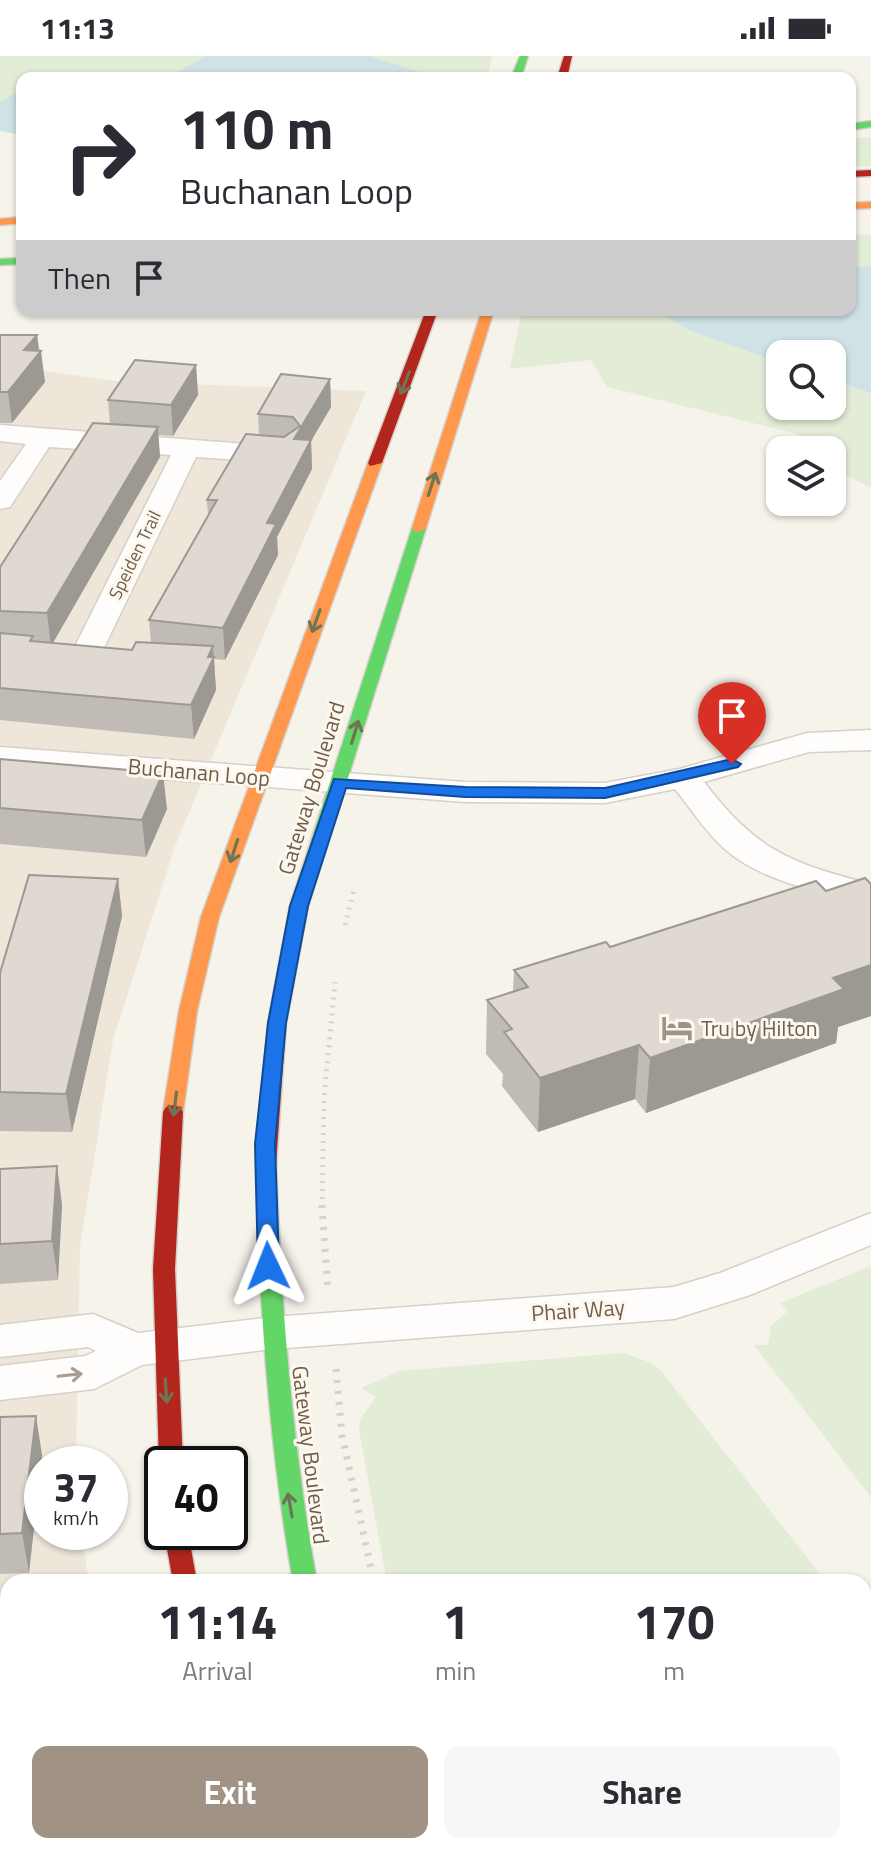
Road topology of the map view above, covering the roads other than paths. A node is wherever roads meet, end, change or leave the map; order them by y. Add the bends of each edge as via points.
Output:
1 (430, 316) edge
2 (486, 316) edge
3 (0, 433) edge
4 (42, 439) junction
5 (187, 449) junction
6 (285, 455) edge
7 (0, 501) edge
8 (83, 660) edge
9 (871, 740) edge
10 (0, 757) edge
11 (259, 778) junction
12 (683, 778) junction
13 (340, 783) junction
14 (871, 894) edge
15 (871, 1228) edge
16 (273, 1333) junction
17 (0, 1341) edge
18 (149, 1349) junction
19 (0, 1383) edge
20 (168, 1446) edge
21 (179, 1550) edge
22 (184, 1574) edge
23 (303, 1574) edge

1 -> 11 main road
13 -> 2 main road, Gateway Boulevard
3 - 4 street
4 - 5 street
4 - 7 street
5 - 6 street
5 - 8 street, Speiden Trail
9 - 12 street, Buchanan Loop via 807,743
10 - 11 street, Buchanan Loop
11 - 13 street, Buchanan Loop
11 -> 18 main road via 202,948 178,1073
12 - 13 street, Buchanan Loop via 605,793 546,794
12 - 14 street via 749,851 808,878
13 - 16 main road, Gateway Boulevard via 299,906 277,1023 265,1144
15 - 16 street, Phair Way via 674,1303
16 - 18 street
23 -> 16 main road, Gateway Boulevard via 289,1500
17 - 18 street via 93,1330
19 -> 18 street via 94,1372
18 -> 20 main road
21 - 22 main road

